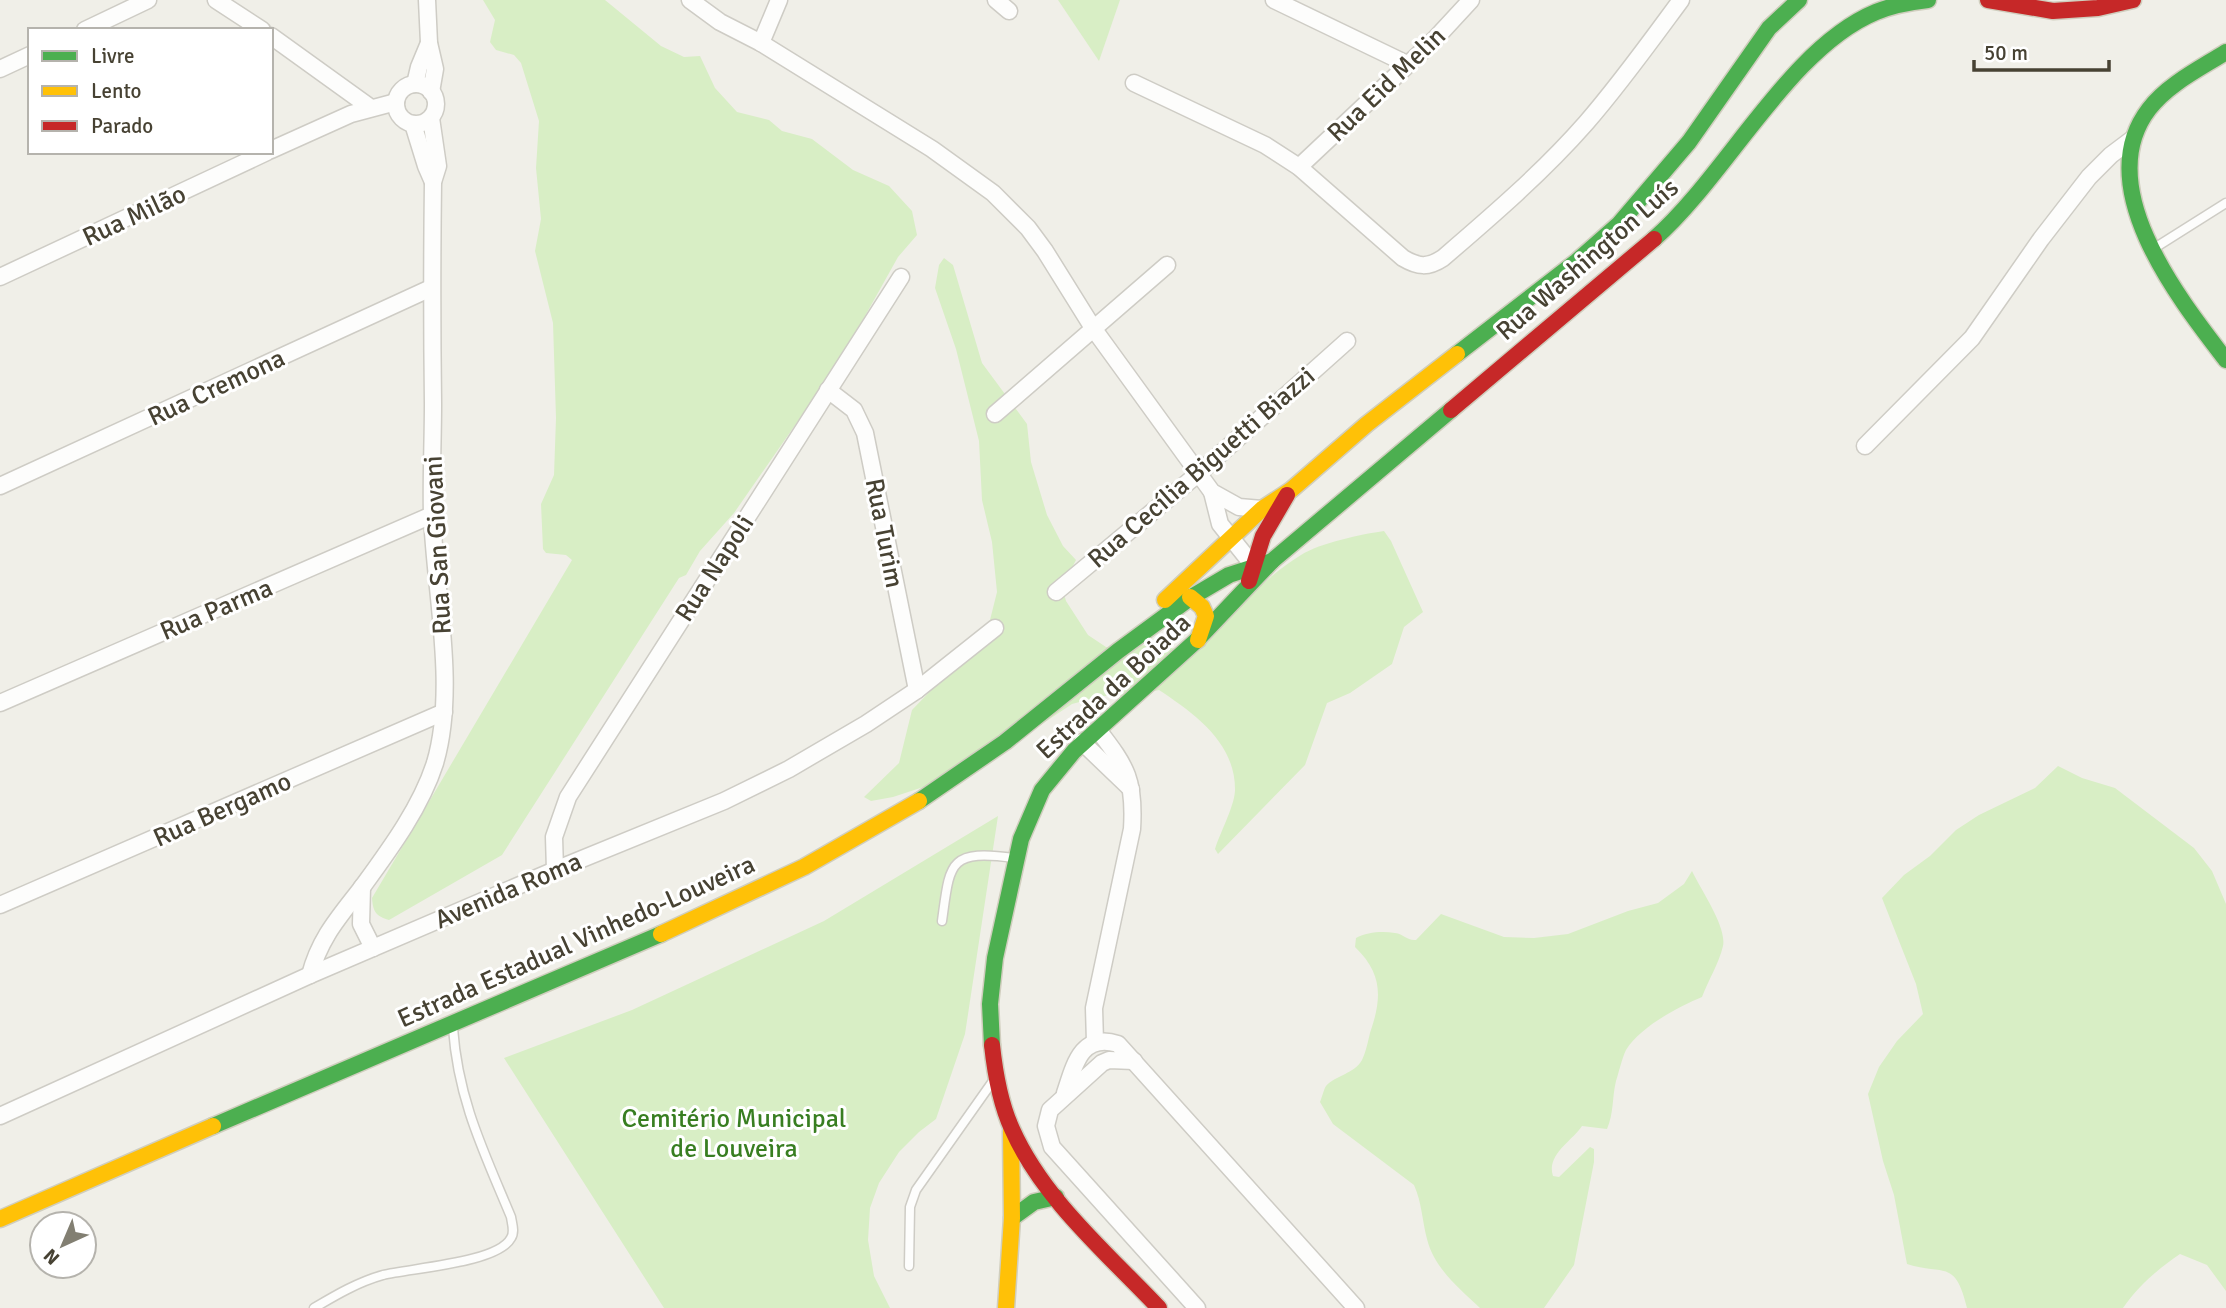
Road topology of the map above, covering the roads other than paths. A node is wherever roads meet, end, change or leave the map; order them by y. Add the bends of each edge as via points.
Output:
1 (148, 0) edge
2 (216, 0) edge
3 (427, 0) edge
4 (690, 0) edge
5 (779, 0) edge
6 (1274, 0) edge
7 (1471, 0) edge
8 (1681, 0) edge
9 (1799, 0) edge
10 (1928, 0) edge
11 (1988, 0) edge
12 (1996, 0) edge
13 (2133, 0) edge
14 (1888, 4) edge
15 (89, 28) edge
16 (259, 28) edge
17 (273, 37) edge
18 (429, 43) junction
19 (761, 43) junction
20 (2226, 52) edge
21 (28, 56) edge
22 (1407, 64) junction
23 (0, 69) edge
24 (1133, 83) dead end
25 (415, 85) junction
26 (431, 92) junction
27 (396, 102) junction
28 (371, 108) junction
29 (431, 118) junction
30 (413, 124) junction
31 (2131, 140) junction
32 (273, 149) edge
33 (263, 154) edge
34 (1299, 167) junction
35 (433, 182) junction
36 (2226, 203) edge
37 (2151, 251) junction
38 (1167, 265) dead end
39 (901, 276) dead end
40 (0, 277) edge
41 (431, 288) junction
42 (1093, 328) junction
43 (1347, 341) dead end
44 (2226, 360) edge
45 (828, 390) junction
46 (995, 414) dead end
47 (1865, 446) dead end
48 (1348, 468) junction
49 (1199, 473) junction
50 (0, 486) edge
51 (1291, 490) junction
52 (1212, 492) junction
53 (1262, 509) junction
54 (432, 516) junction
55 (1231, 536) junction
56 (1272, 561) junction
57 (1252, 564) junction
58 (1247, 591) junction
59 (1056, 592) dead end
60 (1190, 597) junction
61 (995, 628) dead end
62 (1132, 638) junction
63 (1198, 640) junction
64 (917, 690) junction
65 (0, 703) edge
66 (444, 712) junction
67 (1098, 730) junction
68 (1082, 742) junction
69 (1133, 791) junction
70 (1017, 858) junction
71 (555, 870) junction
72 (362, 886) junction
73 (0, 905) edge
74 (942, 921) dead end
75 (373, 948) junction
76 (310, 975) junction
77 (452, 1022) junction
78 (1095, 1042) junction
79 (1134, 1061) junction
80 (997, 1076) junction
81 (1065, 1093) junction
82 (0, 1116) edge
83 (1012, 1128) junction
84 (1056, 1197) junction
85 (1, 1218) edge
86 (1012, 1219) junction
87 (909, 1266) dead end
88 (324, 1305) edge
89 (314, 1308) edge
90 (1006, 1308) edge
91 (1159, 1308) edge
92 (1197, 1308) edge
93 (1356, 1308) edge

1 - 15 street
2 - 16 street
3 - 18 street
4 - 19 street
5 - 19 street
6 - 22 street
7 - 22 street, Rua Eid Melin
8 - 34 street via 1562,149 1434,264 1414,265 1403,258
9 - 48 main road via 1769,28 1689,142 1619,224 1367,424
10 - 14 main road, Rua Washington Luís
11 - 12 main road
12 - 13 main road via 2053,11
14 - 48 main road, Rua Washington Luís via 1860,11 1793,79 1712,179 1657,236
17 - 28 street
18 - 25 street
18 - 26 street via 435,69
19 - 42 street via 932,149 993,193 1028,228
20 - 31 main road via 2149,110
21 - 23 street
22 - 34 street, Rua Eid Melin
24 - 34 street via 1265,145
25 - 26 street
25 - 27 street via 402,90
26 - 29 street via 436,105
27 - 28 street, Rua Milão
27 - 30 street via 399,114
28 - 32 street, Rua Milão
29 - 30 street
29 - 35 street, Rua San Giovani via 438,166
30 - 35 street, Rua San Giovani
31 - 37 main road via 2131,186
31 - 47 street via 2089,177 1972,338
33 - 40 street, Rua Milão
35 - 41 street, Rua San Giovani
36 - 37 lane
37 - 44 main road
38 - 42 street
39 - 45 street, Rua Napoli
41 - 50 street, Rua Cremona
41 - 54 street, Rua San Giovani
42 - 46 street
42 - 49 street
43 - 49 street, Rua Cecília Biguetti Biazzi
45 - 64 street, Rua Turim via 854,410 865,433
45 - 71 street, Rua Napoli via 568,797 554,837
48 - 51 main road
48 - 56 main road, Rua Washington Luís
49 - 52 street
49 - 59 street, Rua Cecília Biguetti Biazzi
51 - 53 main road
51 - 57 main road via 1264,530
52 - 53 street via 1239,507
52 - 55 street via 1220,524
53 - 55 main road
54 - 65 street, Rua Parma
54 - 66 street, Rua San Giovani
55 - 57 street
55 - 62 main road
56 - 57 main road
56 - 58 main road, Estrada da Boiada
57 - 58 main road
57 - 60 main road
58 - 63 main road, Estrada da Boiada
60 - 62 main road
60 - 63 main road via 1207,615
61 - 64 street, Avenida Roma
62 - 77 main road, Estrada Estadual Vinhedo-Louveira via 983,758 880,825 765,887
63 - 67 main road, Estrada da Boiada
64 - 71 street, Avenida Roma via 789,769 724,801
66 - 72 street, Rua San Giovani via 426,785
66 - 73 street, Rua Bergamo
67 - 68 main road, Estrada da Boiada
67 - 69 street via 1124,765
68 - 69 street
68 - 70 main road, Estrada da Boiada via 1038,794
69 - 78 street via 1132,829 1094,1008
70 - 74 lane via 969,856 957,863 949,872
70 - 80 main road, Estrada da Boiada via 991,986
71 - 75 street, Avenida Roma
72 - 75 street via 361,924
72 - 76 street, Rua San Giovani via 322,940
75 - 76 street, Avenida Roma
76 - 82 street, Avenida Roma
77 - 85 main road, Estrada Estadual Vinhedo-Louveira
77 - 88 lane via 466,1107 511,1217 511,1238 482,1257 360,1283
78 - 79 street via 1118,1044
78 - 81 street via 1078,1058
79 - 81 street via 1110,1059
79 - 93 street
80 - 83 main road, Estrada da Boiada
80 - 87 lane via 916,1190 910,1207
81 - 92 street via 1050,1110 1046,1126 1052,1147
83 - 84 main road, Estrada da Boiada
83 - 86 main road
84 - 86 main road via 1034,1202
84 - 91 main road, Estrada da Boiada
86 - 90 main road
88 - 89 lane

